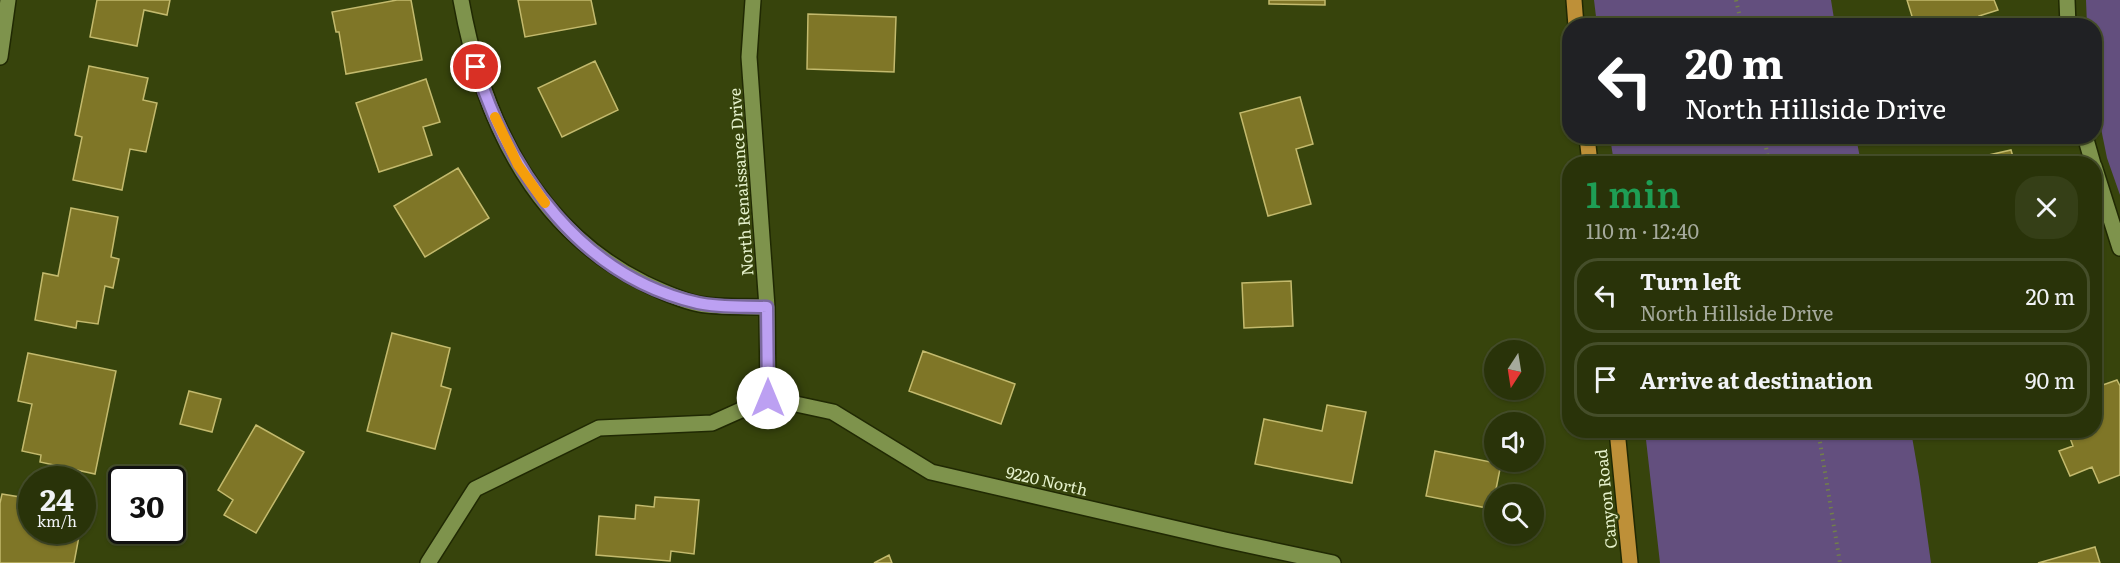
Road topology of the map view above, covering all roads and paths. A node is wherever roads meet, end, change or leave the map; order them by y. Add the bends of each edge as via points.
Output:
1 (8, 0) edge
2 (461, 0) edge
3 (753, 0) edge
4 (1574, 0) edge
5 (1737, 0) edge
6 (2067, 0) edge
7 (1575, 18) edge
8 (1740, 18) edge
9 (2068, 18) edge
10 (0, 57) edge
11 (2102, 191) edge
12 (2120, 248) edge
13 (767, 307) junction
14 (768, 398) junction
15 (1618, 438) edge
16 (1819, 438) edge
17 (429, 563) edge
18 (1333, 563) edge
19 (1630, 563) edge
20 (1840, 563) edge

1 - 10 street
2 - 13 street via 483,88 518,165 538,194 588,249 648,285 699,304
3 - 13 street, North Renaissance Drive via 749,57
4 - 7 main road
5 - 8 path
6 - 9 street
11 - 12 street
13 - 14 street, North Renaissance Drive
14 - 17 street via 712,423 599,428 475,489
14 - 18 street, 9220 North via 833,412 931,471
15 - 19 main road, Canyon Road
16 - 20 path

